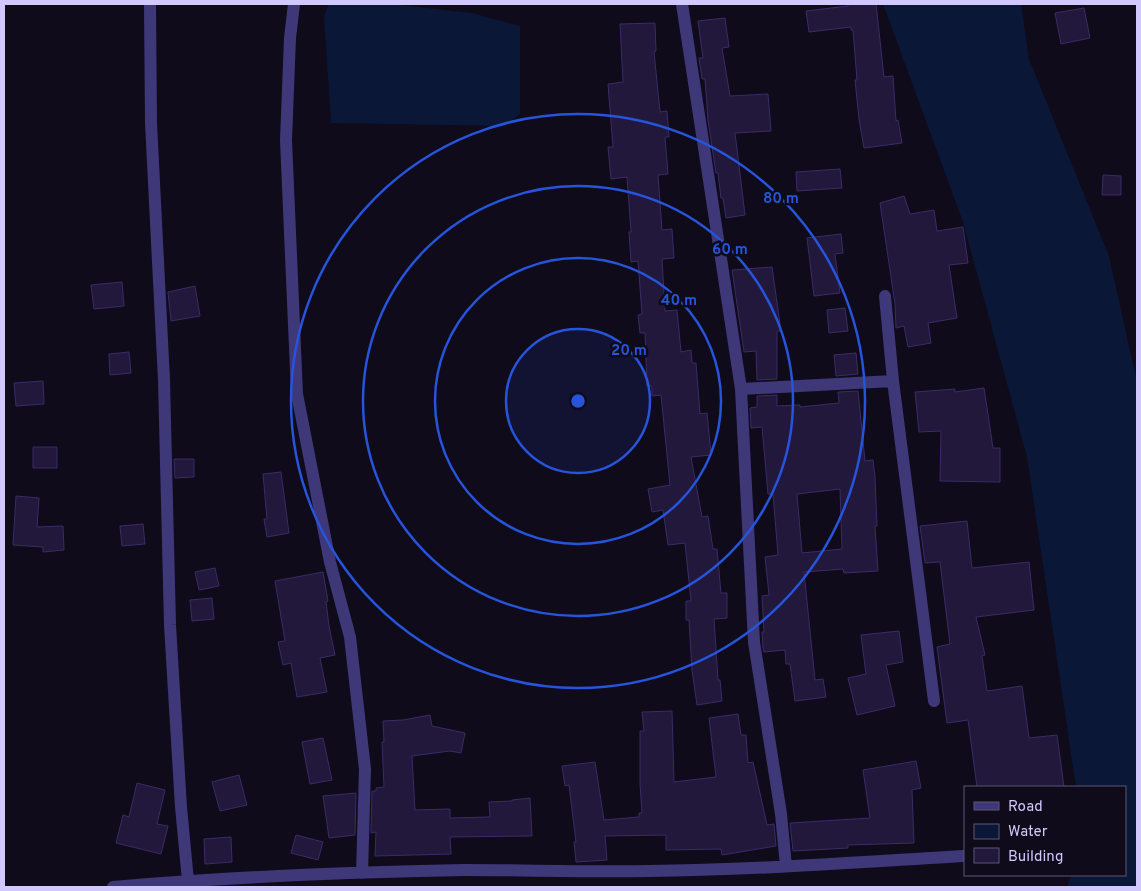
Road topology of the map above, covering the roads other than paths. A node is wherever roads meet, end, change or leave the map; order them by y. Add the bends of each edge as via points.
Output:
1 (150, 4) edge
2 (294, 4) edge
3 (682, 4) edge
4 (885, 296) dead end
5 (893, 381) junction
6 (740, 389) junction
7 (934, 701) dead end
8 (964, 856) edge
9 (786, 866) junction
10 (362, 873) junction
11 (188, 881) junction
12 (113, 887) edge

1 - 11 street via 151,123 164,380 170,625
2 - 10 street via 286,140 297,394 330,562 350,636 365,769
3 - 6 street
4 - 5 street
5 - 6 street
5 - 7 street
6 - 9 street via 754,642
8 - 9 street
9 - 10 street via 648,871
10 - 11 street
11 - 12 street

